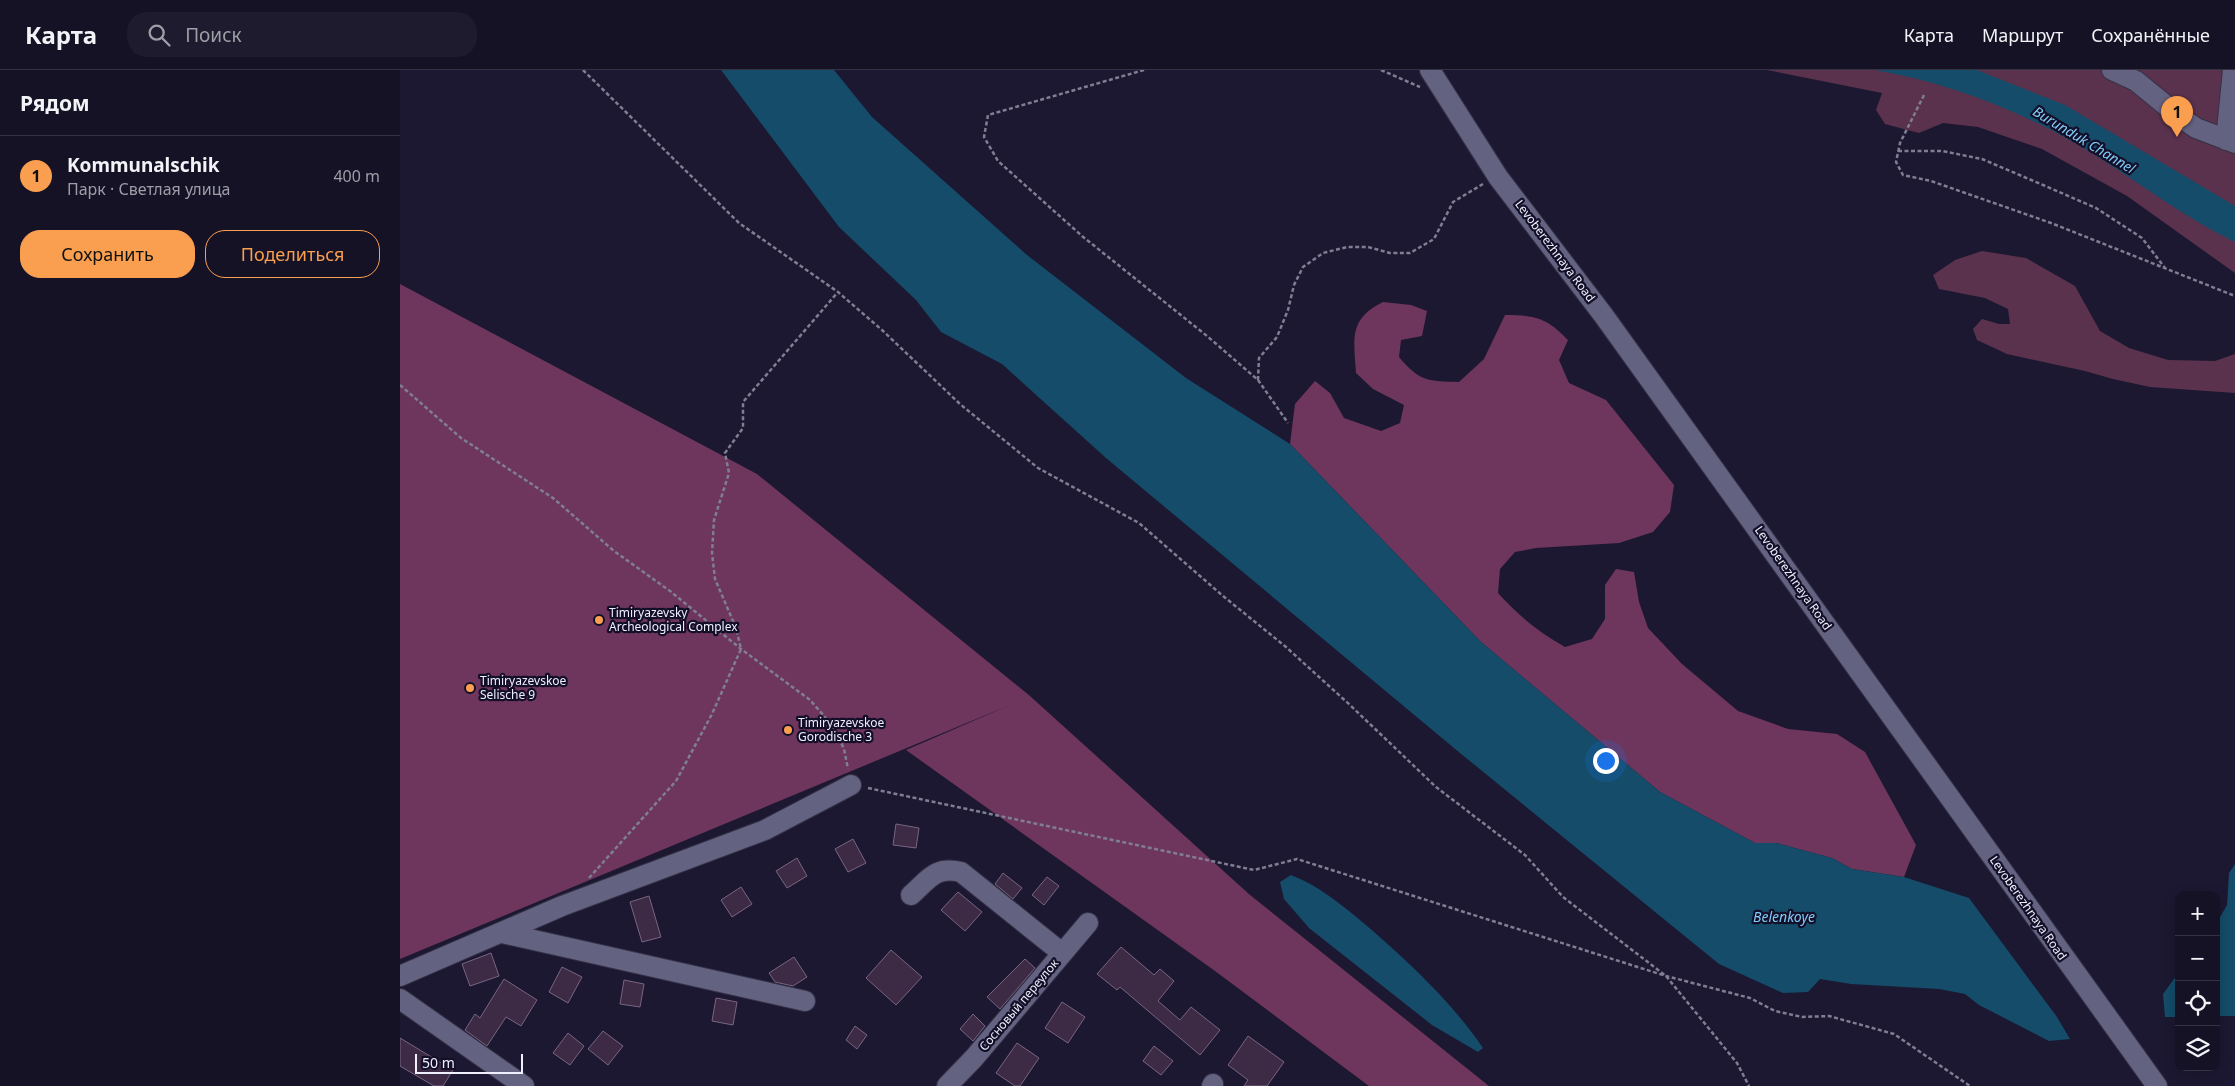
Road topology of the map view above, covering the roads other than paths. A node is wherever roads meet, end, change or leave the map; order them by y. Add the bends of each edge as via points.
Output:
1 (2112, 70) edge
2 (2233, 70) edge
3 (2136, 76) edge
4 (1426, 79) edge
5 (2230, 142) edge
6 (851, 785) road end
7 (911, 895) dead end
8 (1088, 923) dead end
9 (502, 933) junction
10 (1062, 953) junction
11 (400, 976) edge
12 (400, 999) edge
13 (805, 1001) dead end
14 (524, 1086) edge
15 (947, 1086) edge
16 (2157, 1086) edge

1 - 3 street
2 - 5 street
3 - 5 street via 2180,117 2196,128
4 - 16 street, Levoberezhnaya Road via 1604,316
6 - 9 street via 766,830 562,906
7 - 10 street via 937,871 961,872
8 - 10 street, Сосновый переулок
9 - 11 street
9 - 13 street
10 - 15 street, Сосновый переулок
12 - 14 street

